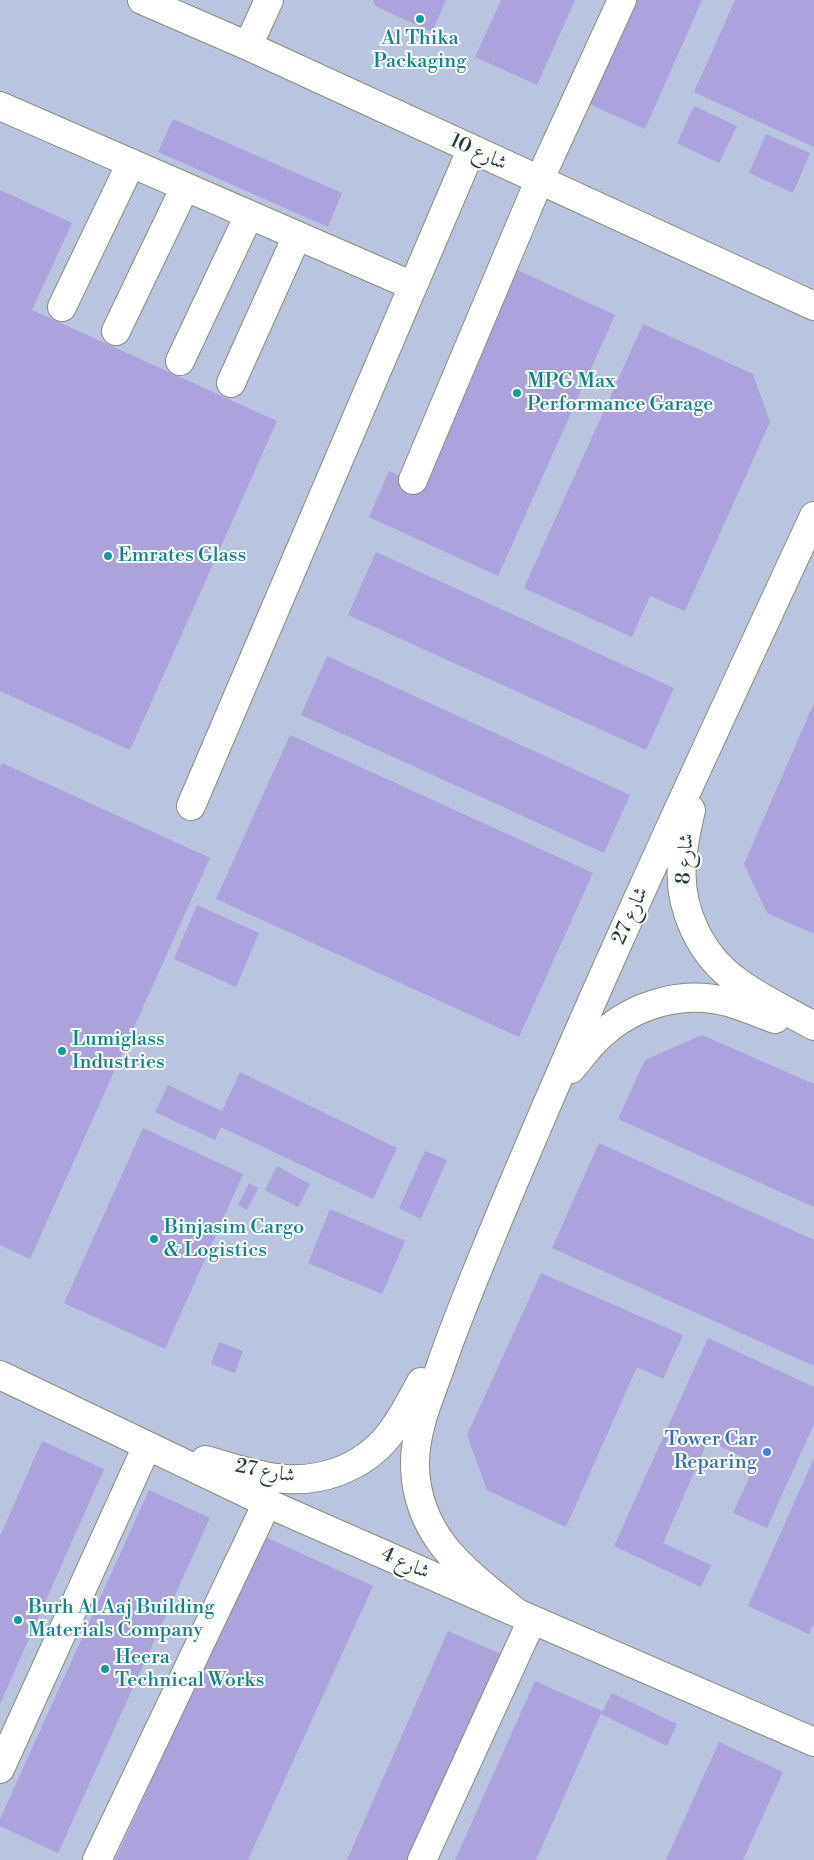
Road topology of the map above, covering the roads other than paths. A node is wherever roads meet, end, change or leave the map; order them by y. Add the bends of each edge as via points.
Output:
1 (142, 0) edge
2 (269, 0) edge
3 (622, 0) edge
4 (248, 46) junction
5 (0, 106) edge
6 (471, 150) junction
7 (131, 163) junction
8 (539, 181) junction
9 (185, 187) junction
10 (250, 215) junction
11 (297, 236) junction
12 (413, 286) junction
13 (814, 306) edge
14 (62, 307) dead end
15 (116, 331) dead end
16 (180, 361) dead end
17 (231, 383) dead end
18 (413, 480) dead end
19 (814, 516) edge
20 (704, 752) junction
21 (191, 806) dead end
22 (814, 1026) edge
23 (814, 1033) edge
24 (552, 1090) junction
25 (456, 1321) junction
26 (0, 1376) edge
27 (147, 1446) junction
28 (267, 1503) junction
29 (524, 1616) junction
30 (814, 1742) edge
31 (0, 1769) edge
32 (97, 1860) edge
33 (422, 1860) edge

1 - 4 street, شارع 10
2 - 4 street
3 - 8 street
4 - 6 street, شارع 10
5 - 7 street
6 - 8 street, شارع 10
6 - 12 street
7 - 9 street
7 - 14 street
8 - 13 street, شارع 10
8 - 18 street
9 - 10 street
9 - 15 street
10 - 11 street
10 - 16 street
11 - 12 street
11 - 17 street
12 - 21 street
19 - 20 street, شارع 27
20 - 22 street, شارع 8 via 682,862 682,882 690,920 704,946 738,982
20 - 24 street, شارع 27
23 - 24 street via 726,1002 689,998 659,1003 618,1021 601,1035
24 - 25 street, شارع 27
25 - 27 street, شارع 27 via 388,1436 376,1449 345,1469 310,1478 274,1478
25 - 29 street, شارع 27 via 422,1417 415,1471 418,1489 429,1523 448,1554
26 - 27 street, شارع 4
27 - 28 street, شارع 4
27 - 31 street
28 - 29 street, شارع 4
28 - 32 street
29 - 30 street, شارع 4
29 - 33 street

